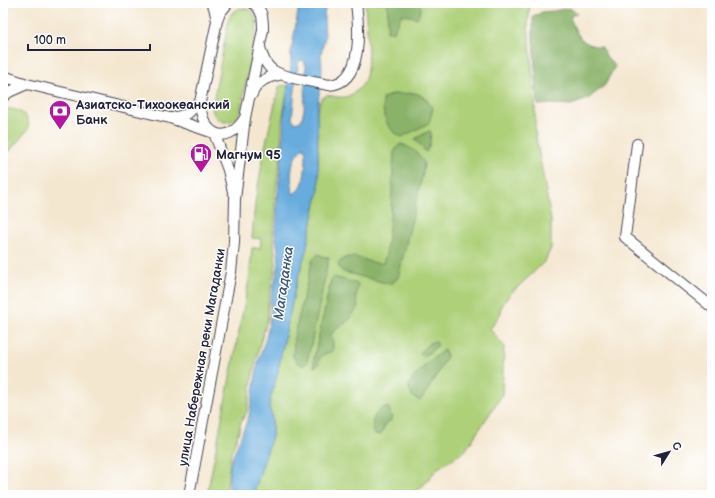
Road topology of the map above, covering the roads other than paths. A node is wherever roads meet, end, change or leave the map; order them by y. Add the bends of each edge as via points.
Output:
1 (211, 3) edge
2 (228, 3) edge
3 (253, 3) edge
4 (356, 3) edge
5 (217, 22) junction
6 (259, 45) junction
7 (279, 75) junction
8 (3, 76) edge
9 (27, 84) junction
10 (3, 97) edge
11 (200, 102) junction
12 (247, 105) junction
13 (170, 118) junction
14 (245, 118) junction
15 (214, 133) junction
16 (637, 144) dead end
17 (235, 199) junction
18 (712, 306) edge
19 (189, 495) edge

1 - 5 street
2 - 5 street via 223,7
3 - 6 street, улица Набережная реки Магаданки via 264,19
4 - 7 street via 358,40 350,73 337,84 329,85
5 - 11 street
6 - 7 street via 262,57
6 - 12 street, улица Набережная реки Магаданки
7 - 12 street via 258,83
8 - 9 street
9 - 10 street
9 - 13 street
11 - 13 street via 187,114
11 - 15 street, улица Набережная реки Магаданки via 203,122
12 - 14 street, улица Набережная реки Магаданки
13 - 15 street
14 - 15 street via 240,126 230,133
14 - 17 street, улица Набережная реки Магаданки
15 - 17 street, улица Набережная реки Магаданки via 228,170
16 - 18 street via 625,237
17 - 19 street, улица Набережная реки Магаданки via 231,272

